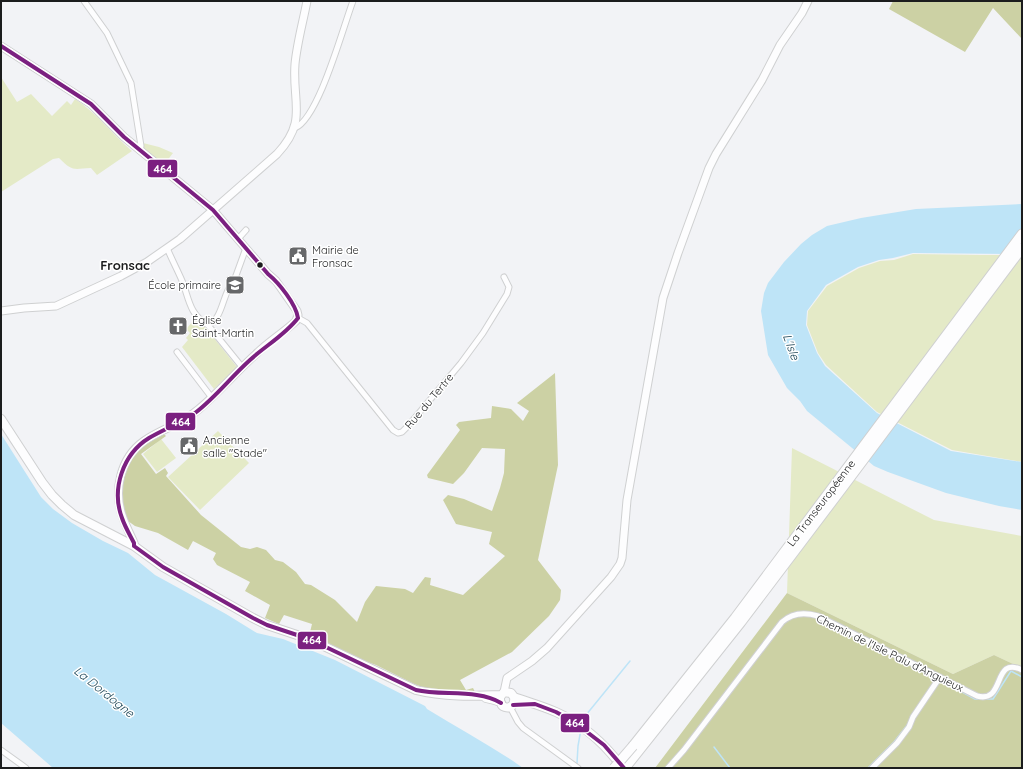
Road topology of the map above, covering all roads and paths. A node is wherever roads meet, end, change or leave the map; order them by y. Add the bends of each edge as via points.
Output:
1 (84, 1) edge
2 (307, 1) edge
3 (353, 1) edge
4 (808, 1) edge
5 (1, 46) edge
6 (295, 128) junction
7 (140, 151) junction
8 (213, 210) junction
9 (246, 230) dead end
10 (1022, 234) edge
11 (238, 239) junction
12 (167, 248) junction
13 (246, 248) junction
14 (1022, 248) edge
15 (504, 277) dead end
16 (1, 311) edge
17 (298, 318) junction
18 (208, 325) junction
19 (177, 352) dead end
20 (242, 367) junction
21 (906, 396) junction
22 (212, 398) junction
23 (1, 419) edge
24 (134, 546) junction
25 (1022, 670) edge
26 (940, 677) junction
27 (507, 699) junction
28 (635, 749) junction
29 (1, 750) edge
30 (26, 768) edge
31 (578, 768) edge
32 (614, 768) edge
33 (624, 768) edge
34 (668, 768) edge
35 (872, 768) edge

1 - 7 street via 107,33 131,83
2 - 6 street via 295,61
3 - 6 street via 320,94 302,124
4 - 27 street via 716,154 678,253 658,322 627,500 620,564 612,577 552,644 510,676
5 - 7 street via 91,104
6 - 8 street via 277,154
7 - 8 street
8 - 11 street
8 - 12 street
9 - 11 street
10 - 21 highway, La Transeuropéenne
11 - 13 street
12 - 16 street via 121,276 56,306
12 - 18 street via 189,305
13 - 17 street via 276,281 297,311
13 - 18 street via 226,298 216,318
14 - 21 highway, La Transeuropéenne
15 - 17 street, Rue du Tertre via 509,287 507,294 483,333 408,426 398,433 307,323
17 - 20 street
18 - 20 street
19 - 22 street
20 - 22 street
21 - 28 highway, La Transeuropéenne
22 - 24 street via 199,410 144,441 124,465 118,486 118,501
23 - 24 main road via 42,482 62,505 74,515
24 - 27 main road via 164,567 253,618 309,639 416,690 436,694
25 - 26 street, Chemin de l'Isle Palu d’Anguieux via 1015,666 1008,668 993,692 984,698
26 - 34 street, Chemin de l'Isle Palu d’Anguieux via 818,616 802,613 794,615 782,622
26 - 35 street via 909,727
27 - 31 street via 523,728
27 - 33 main road via 535,704 565,716 604,745
28 - 32 highway, La Transeuropéenne, bridge
28 - 33 highway, La Transeuropéenne
29 - 30 street

